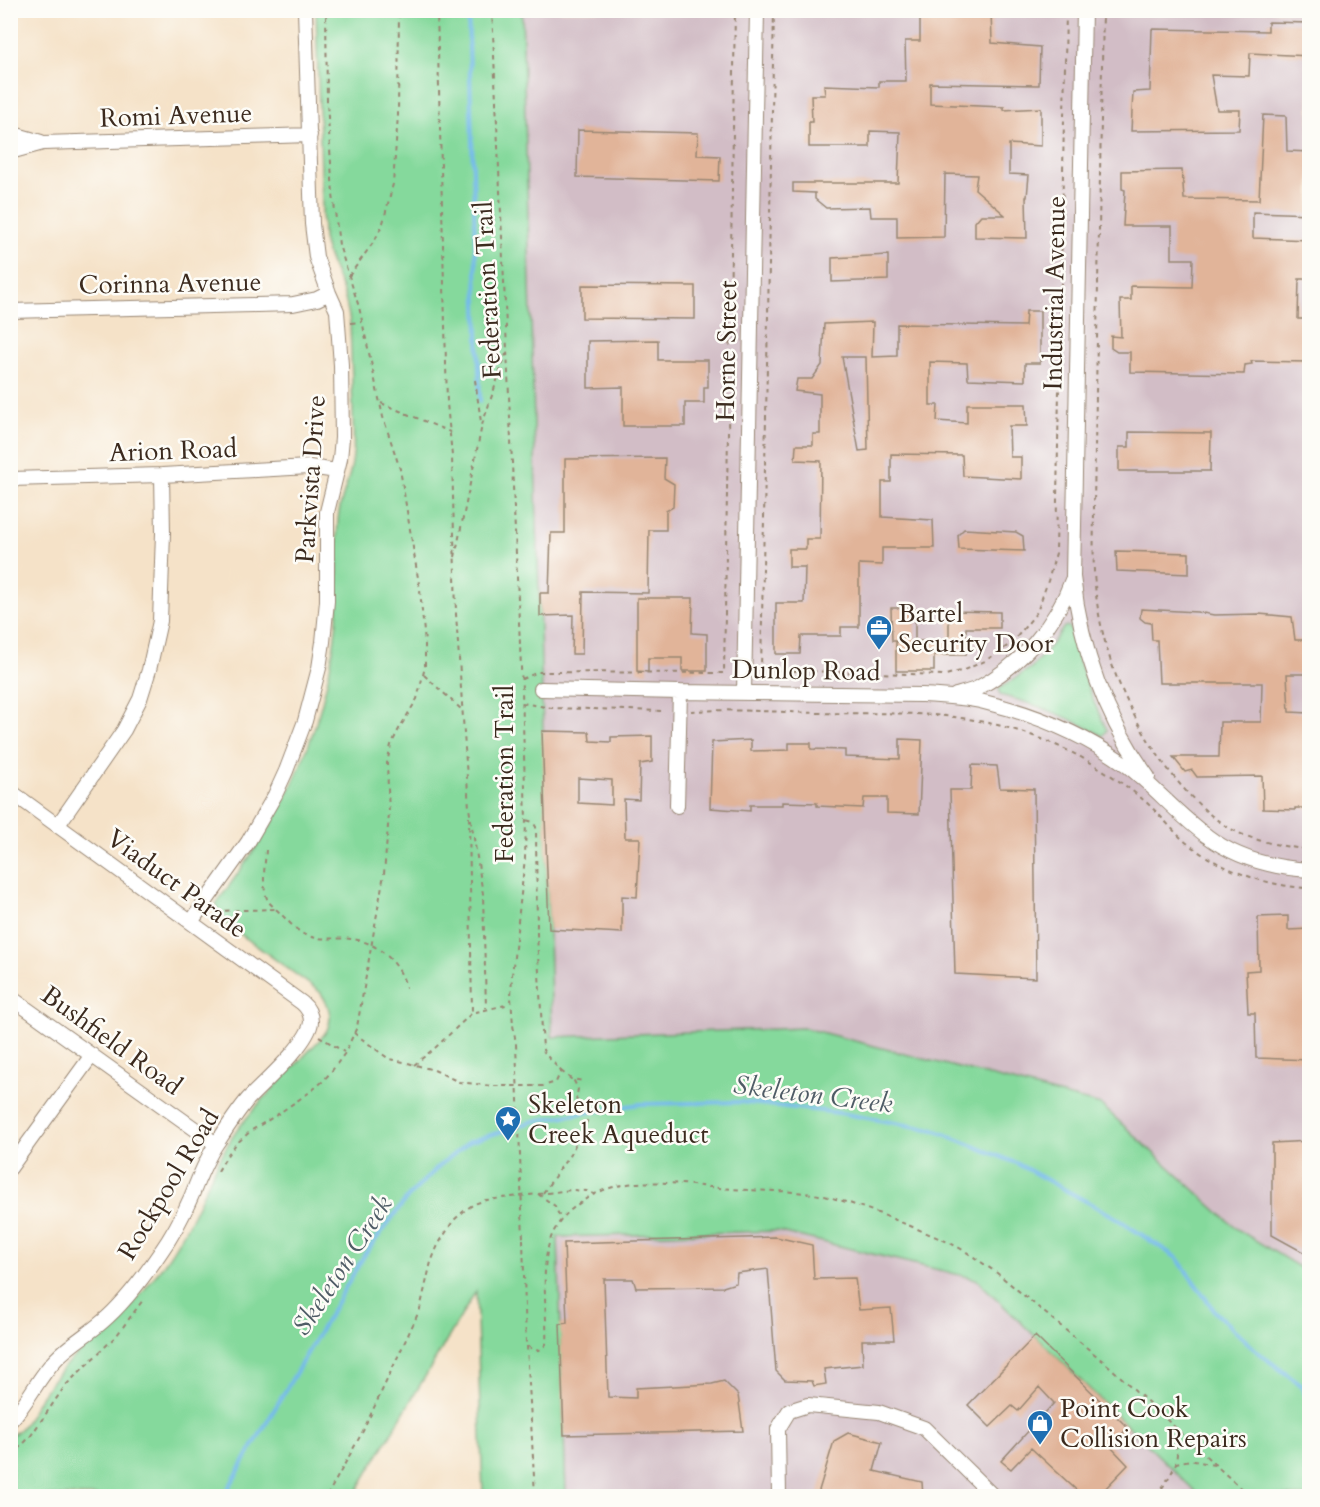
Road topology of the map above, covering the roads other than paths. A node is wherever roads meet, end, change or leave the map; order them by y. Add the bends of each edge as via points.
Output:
1 (305, 10) edge
2 (757, 10) edge
3 (1084, 10) edge
4 (10, 133) edge
5 (310, 135) junction
6 (43, 142) junction
7 (10, 152) edge
8 (329, 293) junction
9 (10, 311) edge
10 (337, 471) junction
11 (162, 475) junction
12 (10, 479) edge
13 (1073, 577) junction
14 (541, 689) dead end
15 (680, 692) junction
16 (744, 693) junction
17 (951, 697) junction
18 (10, 791) edge
19 (1164, 797) junction
20 (677, 806) dead end
21 (58, 825) junction
22 (1310, 870) edge
23 (191, 922) junction
24 (10, 997) edge
25 (310, 1024) joint
26 (92, 1055) junction
27 (216, 1144) junction
28 (10, 1168) edge
29 (10, 1421) edge
30 (779, 1497) edge
31 (993, 1497) edge

1 - 5 street, Parkvista Drive
2 - 16 street, Horne Street
3 - 13 street, Industrial Avenue
4 - 6 street, Romi Avenue
5 - 6 street, Romi Avenue
5 - 8 street, Parkvista Drive via 314,243
6 - 7 street, Romi Avenue
8 - 9 street, Corinna Avenue via 293,304
8 - 10 street, Parkvista Drive via 337,311 341,365 342,438
10 - 11 street, Arion Road via 309,468
10 - 23 street, Parkvista Drive via 327,512 323,642 305,721 266,813
11 - 12 street, Arion Road
11 - 21 street via 160,621 149,670 124,730
13 - 17 street, Industrial Avenue via 1065,598 1038,640 1001,673 976,689
13 - 19 street, Industrial Avenue via 1076,606 1100,690 1132,754
14 - 15 street, Dunlop Road
15 - 16 street, Dunlop Road
15 - 20 street
16 - 17 street, Dunlop Road
17 - 19 street, Dunlop Road via 983,702 1076,735 1124,764
18 - 21 street, Viaduct Parade
19 - 22 street, Dunlop Road via 1194,826 1233,852 1286,868
21 - 23 street, Viaduct Parade
23 - 25 street, Viaduct Parade via 307,1007
24 - 26 street, Bushfield Road
25 - 27 street, Rockpool Road via 306,1036 248,1100
26 - 27 street, Bushfield Road
26 - 28 street
27 - 29 street, Rockpool Road via 183,1214 149,1268 106,1319 53,1362
30 - 31 street via 778,1429 789,1411 808,1405 879,1412 924,1428

